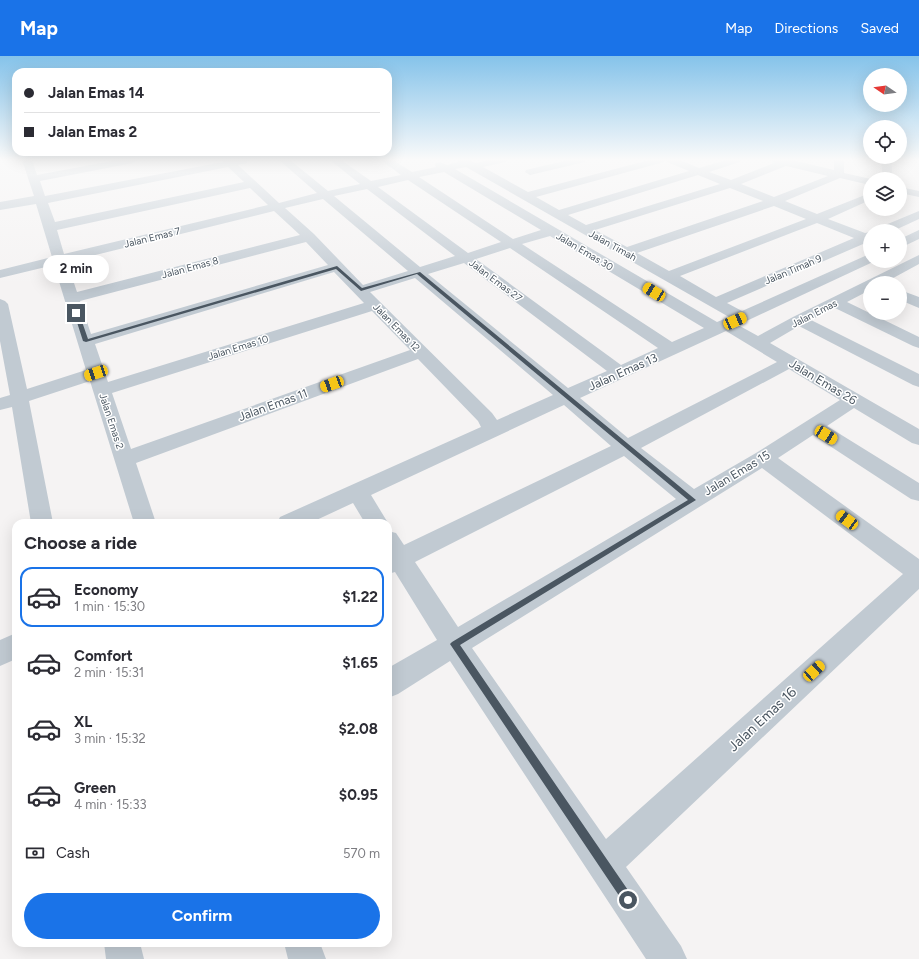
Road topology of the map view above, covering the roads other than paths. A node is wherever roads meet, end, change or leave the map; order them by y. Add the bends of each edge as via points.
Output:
1 (26, 202) edge
2 (41, 202) edge
3 (167, 202) edge
4 (273, 202) edge
5 (294, 202) edge
6 (334, 202) edge
7 (392, 202) edge
8 (449, 202) edge
9 (503, 202) edge
10 (538, 202) edge
11 (597, 202) edge
12 (672, 202) edge
13 (773, 202) joint
14 (856, 202) edge
15 (0, 206) edge
16 (278, 206) junction
17 (558, 214) junction
18 (919, 215) edge
19 (816, 219) junction
20 (898, 224) edge
21 (51, 227) junction
22 (585, 229) junction
23 (552, 231) junction
24 (919, 234) edge
25 (309, 236) junction
26 (863, 236) edge
27 (863, 239) edge
28 (907, 240) edge
29 (512, 244) junction
30 (626, 252) junction
31 (467, 258) junction
32 (919, 259) edge
33 (59, 260) junction
34 (863, 262) edge
35 (907, 262) edge
36 (907, 266) edge
37 (337, 267) junction
38 (893, 268) edge
39 (919, 271) edge
40 (418, 273) junction
41 (0, 274) edge
42 (668, 276) junction
43 (882, 276) edge
44 (863, 288) edge
45 (361, 290) junction
46 (907, 297) edge
47 (72, 298) junction
48 (716, 302) junction
49 (835, 302) junction
50 (919, 303) edge
51 (0, 304) edge
52 (375, 305) junction
53 (799, 320) junction
54 (729, 324) junction
55 (86, 341) junction
56 (758, 343) junction
57 (919, 343) edge
58 (672, 350) junction
59 (421, 352) junction
60 (790, 362) junction
61 (620, 373) junction
62 (919, 381) edge
63 (99, 382) junction
64 (568, 396) junction
65 (19, 398) junction
66 (853, 400) junction
67 (0, 404) edge
68 (813, 426) junction
69 (493, 430) junction
70 (919, 438) edge
71 (626, 446) junction
72 (763, 458) junction
73 (124, 459) junction
74 (358, 492) junction
75 (919, 493) edge
76 (692, 500) junction
77 (41, 519) edge
78 (145, 519) edge
79 (297, 519) edge
80 (375, 519) edge
81 (392, 554) edge
82 (919, 573) edge
83 (454, 644) junction
84 (12, 648) edge
85 (0, 653) edge
86 (392, 682) edge
87 (604, 864) junction
88 (123, 947) edge
89 (303, 947) edge
90 (125, 959) edge
91 (307, 959) edge
92 (668, 959) edge

1 - 15 street
2 - 21 street, Jalan Emas 2
3 - 21 street
4 - 16 street, Jalan Emas 12
5 - 16 street, Jalan Emas 7
6 - 40 street
7 - 31 street, Jalan Emas 27
8 - 29 street
9 - 23 street, Jalan Emas 30
10 - 17 street, Jalan Timah
11 - 17 street
12 - 22 street
13 - 19 street
13 - 30 street
14 - 19 street
16 - 25 street, Jalan Emas 12
16 - 33 street, Jalan Emas 7
17 - 22 street, Jalan Timah
18 - 20 street
19 - 26 street
19 - 42 street
21 - 33 street, Jalan Emas 2
22 - 30 street, Jalan Timah
23 - 29 street
23 - 54 street, Jalan Emas 30
24 - 28 street
25 - 37 street, Jalan Emas 12
25 - 47 street, Jalan Emas 8
27 - 48 street, Jalan Timah 9
29 - 31 street
29 - 58 street
30 - 42 street, Jalan Timah
31 - 40 street
31 - 61 street, Jalan Emas 27
32 - 35 street, Jalan Emas
33 - 41 street, Jalan Emas 7
33 - 47 street, Jalan Emas 2
34 - 54 street, Jalan Emas 13
36 - 39 street
37 - 45 street, Jalan Emas 12
37 - 55 street
38 - 43 street, Jalan Emas
40 - 45 street
40 - 64 street
42 - 48 street, Jalan Timah
44 - 49 street, Jalan Emas
45 - 52 street, Jalan Emas 12
46 - 50 street
47 - 55 street, Jalan Emas 2
48 - 54 street, Jalan Timah
49 - 53 street, Jalan Emas
49 - 57 street
51 - 65 street
52 - 59 street, Jalan Emas 12
52 - 63 street, Jalan Emas 10
53 - 56 street, Jalan Emas
53 - 62 street
54 - 56 street, Jalan Emas 26
54 - 58 street, Jalan Emas 13
55 - 63 street, Jalan Emas 2
56 - 60 street, Jalan Emas 26
58 - 61 street, Jalan Emas 13
59 - 69 street, Jalan Emas 12 via 485,417
59 - 73 street, Jalan Emas 11
60 - 66 street, Jalan Emas 26
60 - 71 street
61 - 64 street, Jalan Emas 13
63 - 65 street, Jalan Emas 10
63 - 73 street, Jalan Emas 2
64 - 69 street, Jalan Emas 13
64 - 71 street
65 - 67 street, Jalan Emas 10
65 - 77 street
66 - 68 street, Jalan Emas 15
66 - 70 street, Jalan Emas 26
68 - 72 street, Jalan Emas 15
68 - 75 street
69 - 74 street, Jalan Emas 13
71 - 76 street
71 - 81 street
72 - 76 street, Jalan Emas 15
72 - 82 street
73 - 78 street, Jalan Emas 2
74 - 79 street, Jalan Emas 13
74 - 80 street
76 - 83 street, Jalan Emas 15
81 - 83 street
82 - 87 street, Jalan Emas 16
83 - 86 street, Jalan Emas 15
83 - 87 street
84 - 85 street
87 - 92 street
88 - 90 street
89 - 91 street

